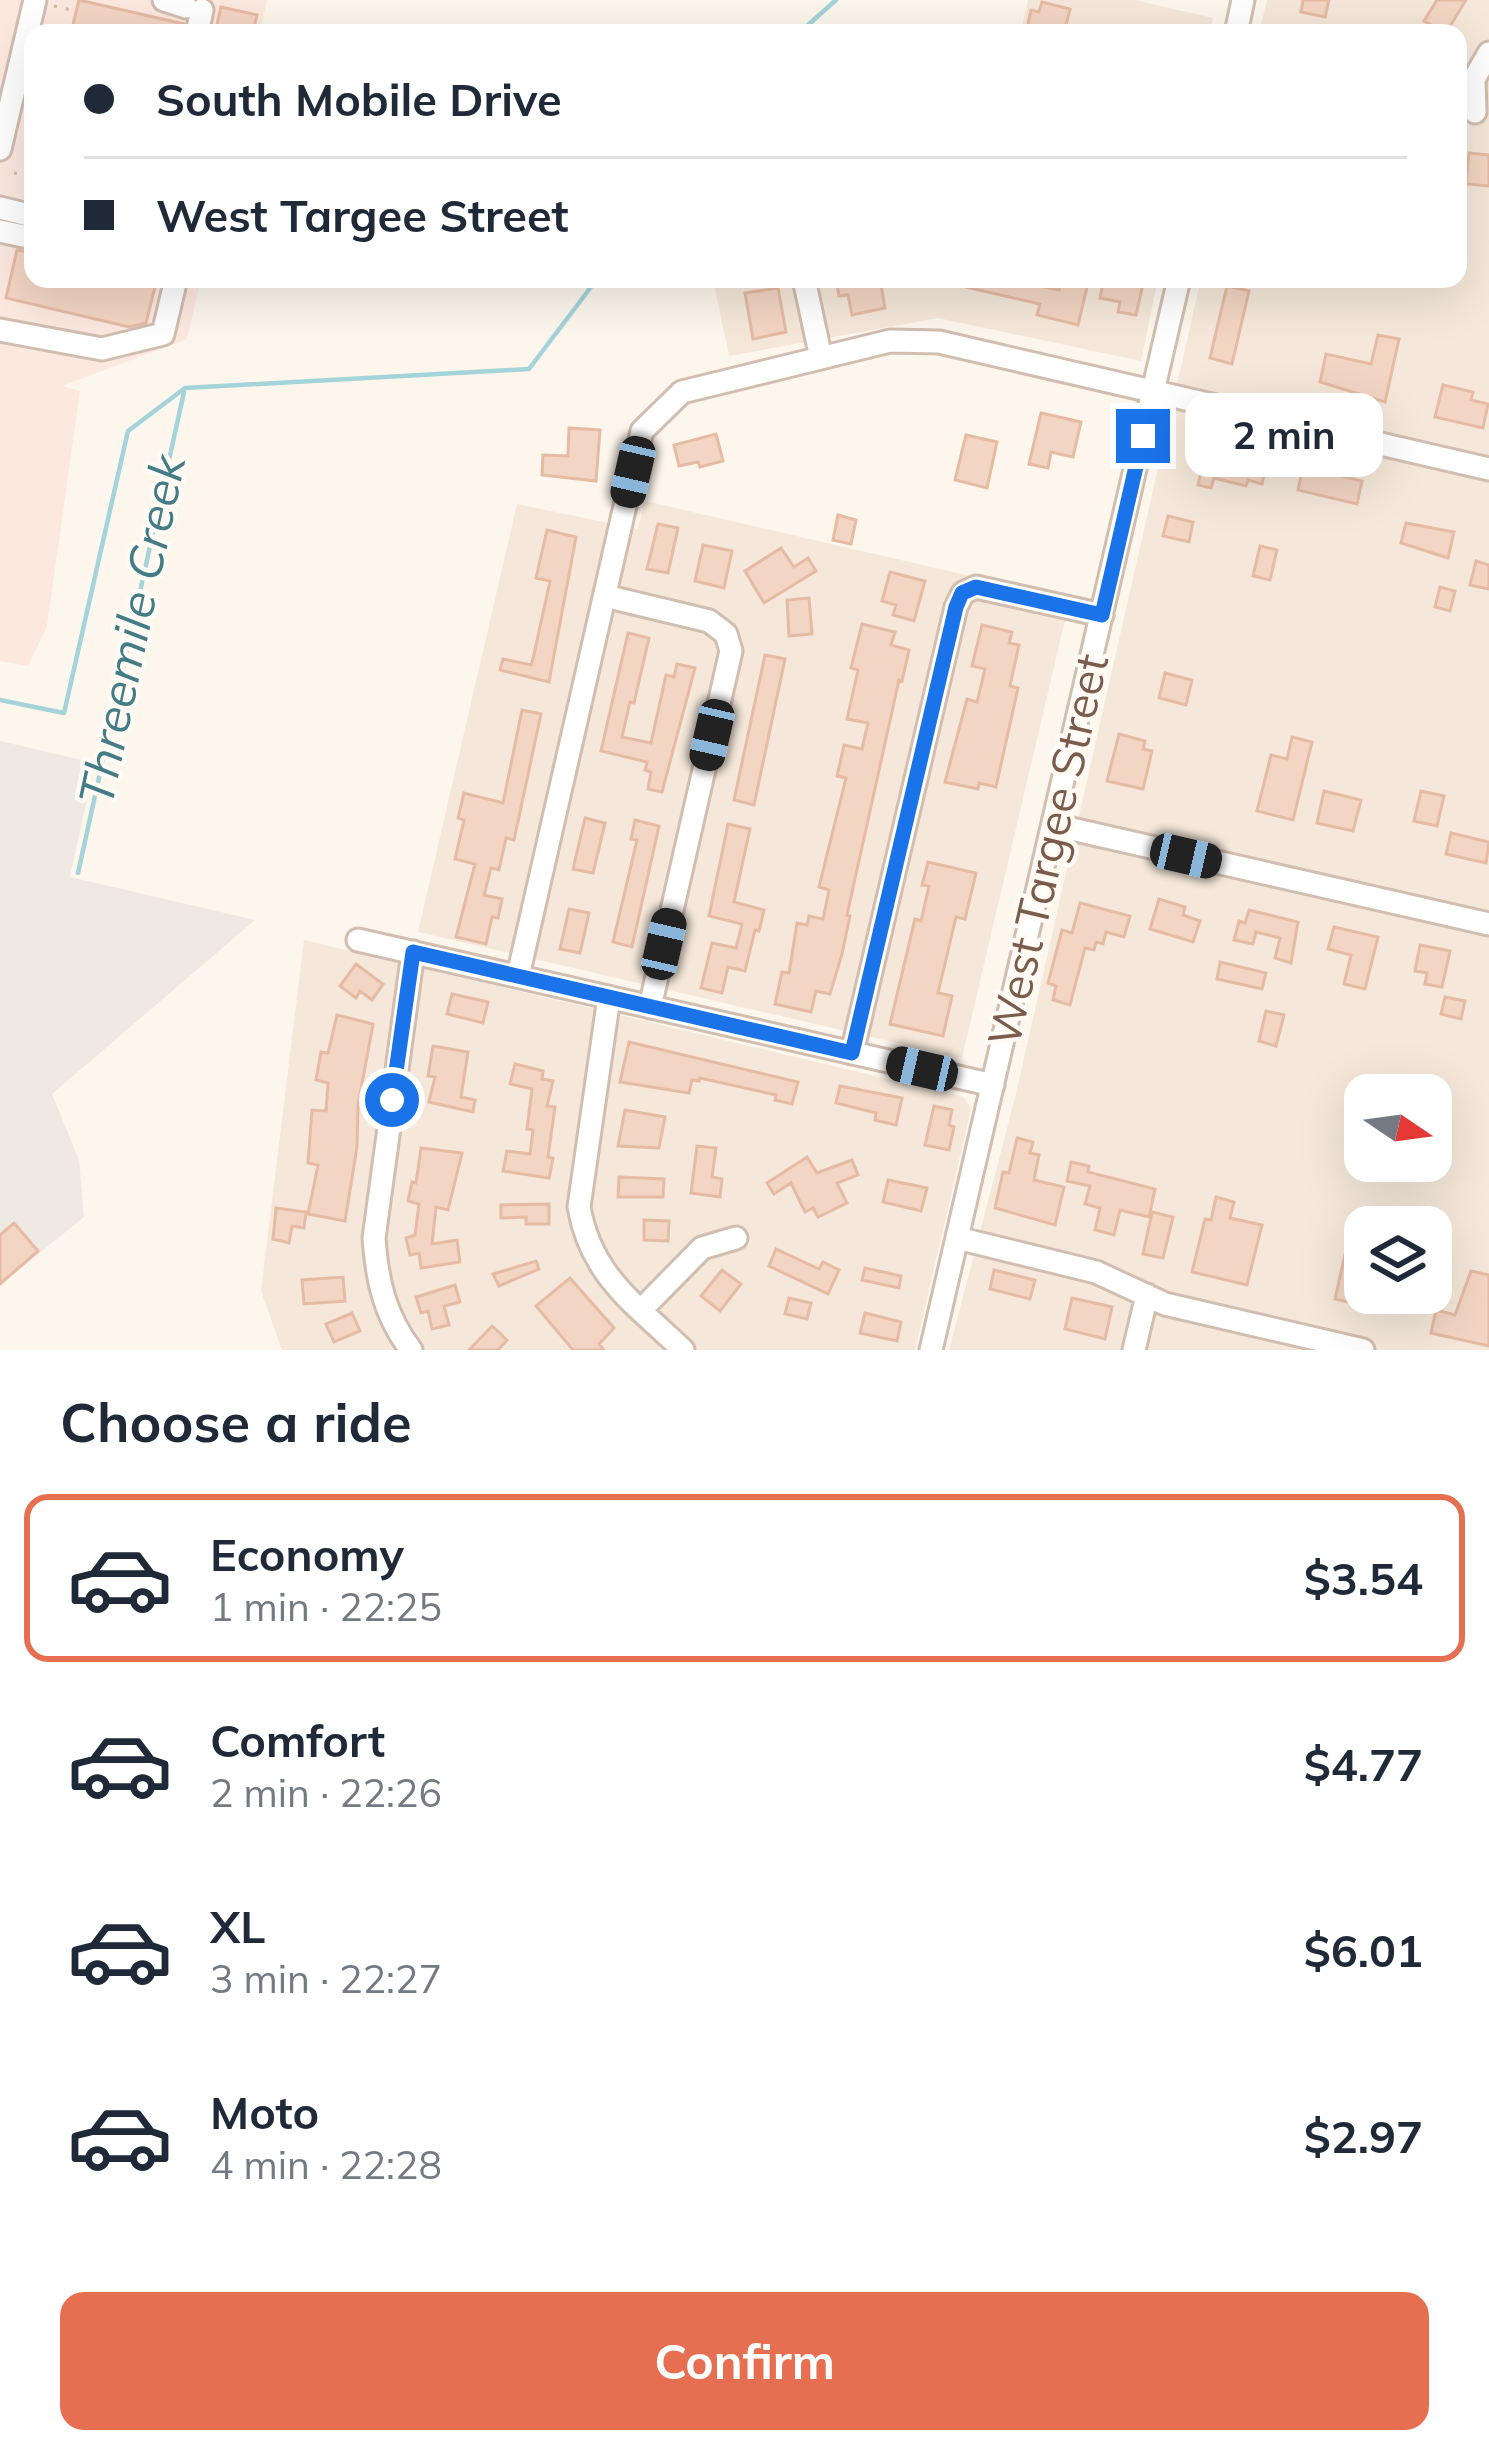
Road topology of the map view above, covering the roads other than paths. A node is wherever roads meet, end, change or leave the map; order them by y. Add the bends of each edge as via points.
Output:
1 (1489, 53) edge
2 (17, 72) edge
3 (22, 105) edge
4 (1474, 112) dead end
5 (0, 149) edge
6 (174, 288) edge
7 (806, 288) edge
8 (1177, 288) edge
9 (0, 329) edge
10 (821, 358) junction
11 (1154, 391) junction
12 (1489, 469) edge
13 (604, 596) junction
14 (1102, 615) junction
15 (1054, 825) junction
16 (1489, 924) edge
17 (358, 940) dead end
18 (413, 952) junction
19 (518, 976) junction
20 (609, 997) junction
21 (650, 1007) junction
22 (852, 1053) junction
23 (993, 1085) junction
24 (736, 1238) dead end
25 (957, 1238) junction
26 (1148, 1295) junction
27 (641, 1310) junction
28 (411, 1350) edge
29 (683, 1350) edge
30 (931, 1350) edge
31 (1134, 1350) edge
32 (1363, 1350) edge

1 - 4 street via 1474,79
2 - 3 street
3 - 5 street
6 - 9 street via 163,334 102,349
7 - 10 street
8 - 11 street, West Targee Street
10 - 11 street via 890,341 939,341
10 - 13 street via 682,392 642,431
11 - 12 street
11 - 14 street, West Targee Street
13 - 19 street
13 - 21 street via 709,621 727,634 730,651
14 - 15 street, West Targee Street
14 - 22 street via 976,587 962,593
15 - 16 street
15 - 23 street, West Targee Street
17 - 18 street
18 - 19 street
18 - 28 street via 374,1238 386,1307
19 - 20 street
20 - 21 street
20 - 27 street via 579,1207 599,1267
21 - 22 street
22 - 23 street
23 - 25 street, West Targee Street
24 - 27 street via 702,1248
25 - 26 street via 1096,1272
25 - 30 street, West Targee Street
26 - 31 street
26 - 32 street
27 - 29 street

